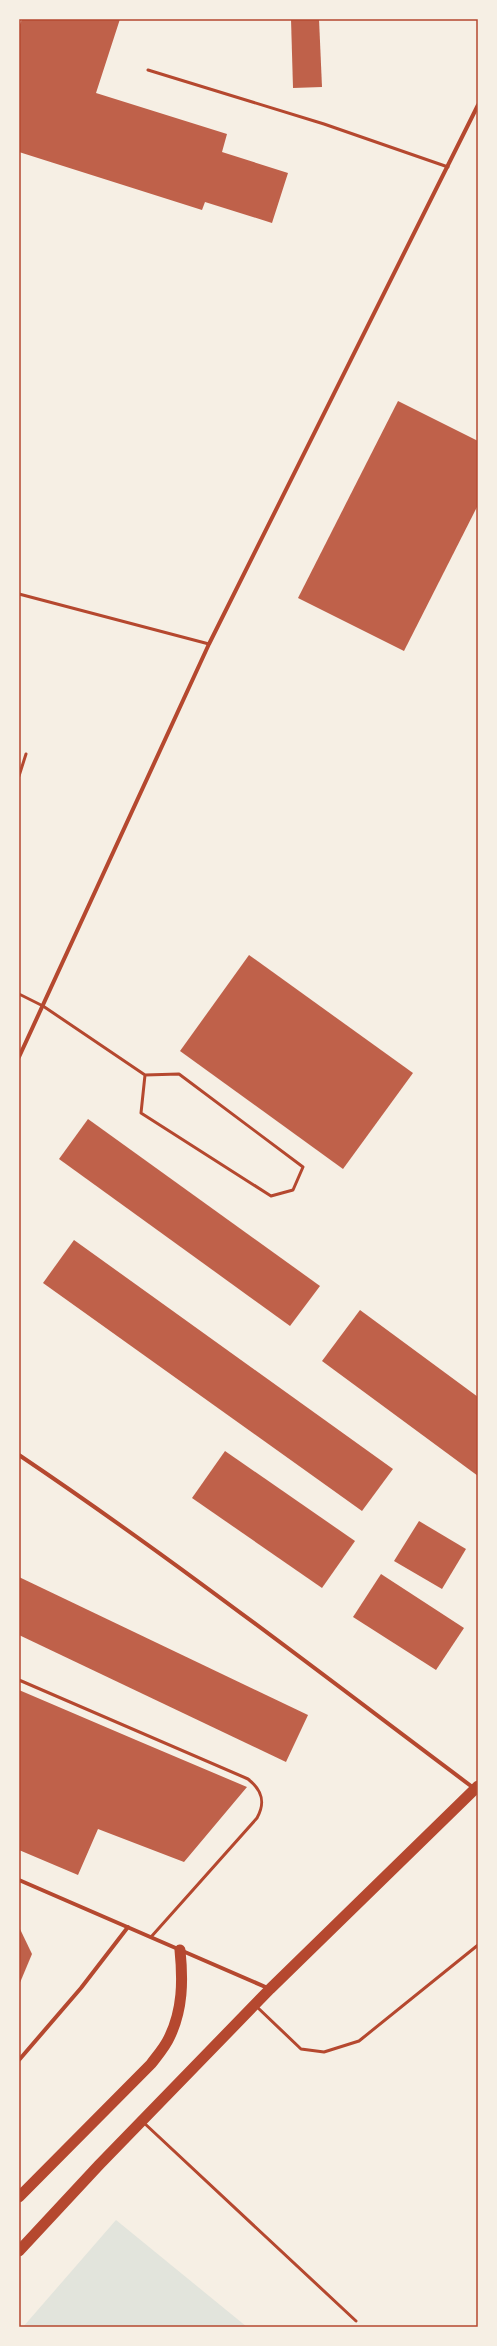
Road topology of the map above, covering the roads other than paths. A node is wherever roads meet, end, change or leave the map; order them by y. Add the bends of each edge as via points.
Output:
1 (148, 70) dead end
2 (478, 105) edge
3 (448, 167) junction
4 (19, 594) edge
5 (209, 644) junction
6 (26, 754) dead end
7 (19, 776) edge
8 (19, 994) edge
9 (43, 1006) junction
10 (19, 1057) edge
11 (145, 1075) junction
12 (19, 1455) edge
13 (19, 1680) edge
14 (476, 1788) edge
15 (19, 1880) edge
16 (128, 1927) junction
17 (151, 1937) junction
18 (478, 1945) edge
19 (180, 1950) junction
20 (270, 1989) junction
21 (255, 2004) junction
22 (19, 2060) edge
23 (142, 2121) junction
24 (19, 2198) edge
25 (19, 2251) edge
26 (356, 2321) dead end

1 - 3 lane via 324,124
2 - 3 street
3 - 5 street
4 - 5 lane
5 - 9 street
6 - 7 lane
8 - 9 lane
9 - 10 street
9 - 11 lane
11 - 11 lane via 179,1074 303,1167 294,1190 271,1196 141,1113
12 - 14 street via 65,1486
13 - 17 lane via 248,1779 257,1786 262,1796 262,1808 256,1818
14 - 20 highway
15 - 16 street
16 - 17 street
16 - 22 street via 81,1988
17 - 19 street
18 - 21 lane via 358,2041 324,2052 301,2049
19 - 20 street
19 - 24 highway via 183,1983 178,2014 169,2039 151,2064
20 - 21 highway
21 - 23 highway
23 - 25 highway
23 - 26 lane

